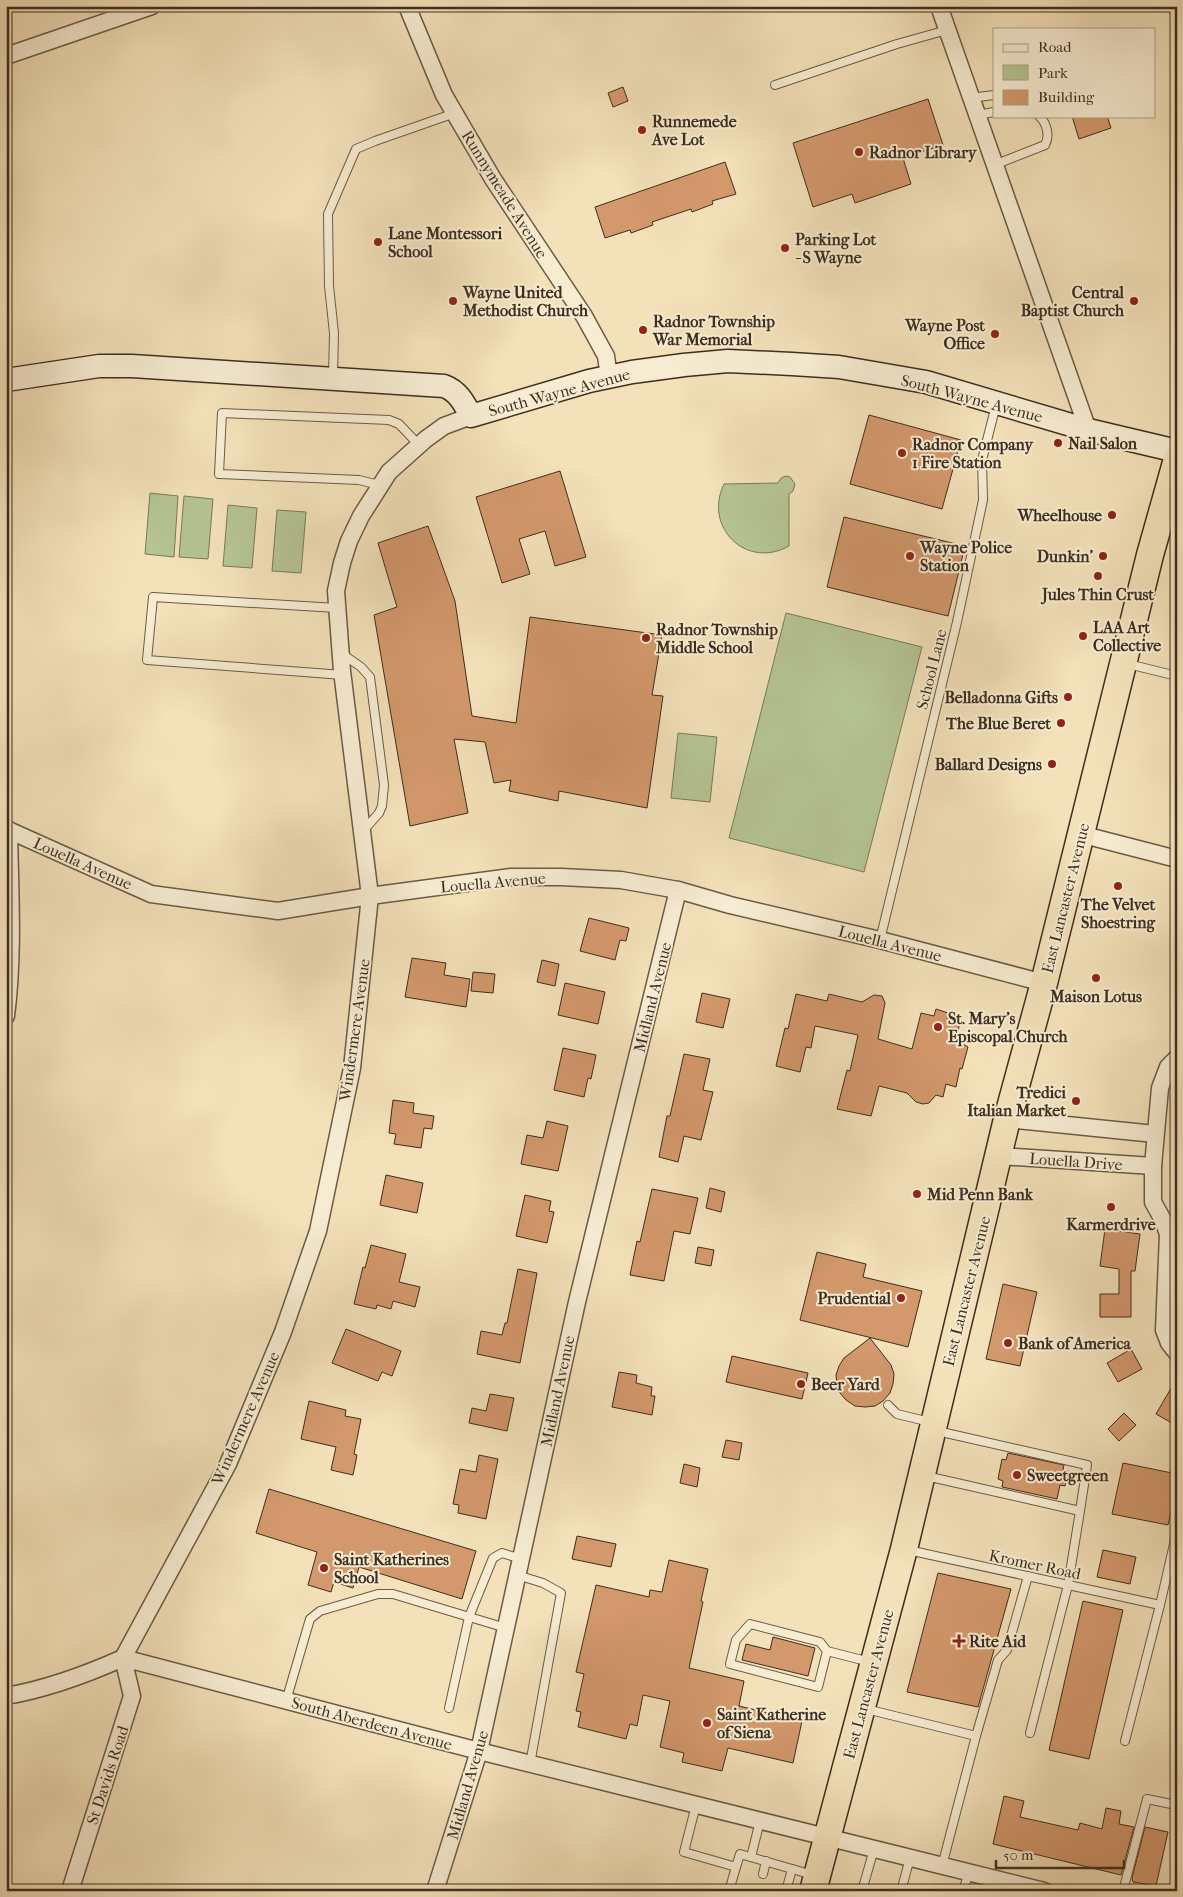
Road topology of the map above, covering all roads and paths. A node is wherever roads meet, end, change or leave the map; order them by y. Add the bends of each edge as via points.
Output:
1 (152, 6) edge
2 (407, 6) edge
3 (939, 6) edge
4 (947, 30) junction
5 (6, 56) edge
6 (775, 85) dead end
7 (993, 95) edge
8 (970, 98) junction
9 (993, 112) edge
10 (455, 113) junction
11 (977, 115) junction
12 (1041, 118) edge
13 (994, 166) junction
14 (609, 377) junction
15 (333, 379) junction
16 (6, 380) edge
17 (996, 403) junction
18 (471, 416) junction
19 (1088, 430) junction
20 (419, 445) junction
21 (1177, 451) edge
22 (1177, 459) edge
23 (379, 485) junction
24 (337, 608) junction
25 (341, 653) junction
26 (1124, 663) junction
27 (342, 675) junction
28 (1177, 676) edge
29 (8, 829) edge
30 (362, 832) junction
31 (1080, 834) junction
32 (1177, 859) edge
33 (678, 890) junction
34 (370, 896) junction
35 (880, 940) junction
36 (1044, 983) junction
37 (6, 1016) edge
38 (1177, 1058) edge
39 (1007, 1119) junction
40 (1155, 1134) junction
41 (998, 1156) junction
42 (1152, 1166) junction
43 (1177, 1353) edge
44 (888, 1405) dead end
45 (933, 1427) junction
46 (922, 1474) junction
47 (1080, 1511) junction
48 (1177, 1532) edge
49 (904, 1549) junction
50 (520, 1559) junction
51 (517, 1575) junction
52 (1028, 1576) junction
53 (1068, 1585) junction
54 (1160, 1604) junction
55 (469, 1617) junction
56 (506, 1628) junction
57 (827, 1651) junction
58 (123, 1658) junction
59 (874, 1663) junction
60 (6, 1696) edge
61 (286, 1701) junction
62 (449, 1708) dead end
63 (862, 1708) junction
64 (1030, 1733) dead end
65 (976, 1736) junction
66 (1125, 1741) dead end
67 (479, 1751) junction
68 (530, 1764) junction
69 (696, 1805) junction
70 (1176, 1805) edge
71 (760, 1821) junction
72 (828, 1838) junction
73 (874, 1849) junction
74 (751, 1857) junction
75 (910, 1858) junction
76 (766, 1861) junction
77 (942, 1866) junction
78 (736, 1867) junction
79 (792, 1868) junction
80 (969, 1872) junction
81 (763, 1874) dead end
82 (817, 1886) edge
83 (70, 1891) edge
84 (435, 1891) edge
85 (729, 1891) edge
86 (786, 1891) edge
87 (862, 1891) edge
88 (901, 1891) edge
89 (963, 1891) edge
90 (1044, 1891) edge
91 (1123, 1891) edge

1 - 5 street
2 - 10 street, Runnymeade Avenue via 444,95
3 - 4 street
4 - 6 lane
4 - 8 street
7 - 8 lane
8 - 11 street
9 - 11 lane
10 - 14 street, Runnymeade Avenue via 493,180 584,316 606,356
10 - 15 lane via 356,149 328,214
11 - 13 street
12 - 13 lane via 1047,129 1045,145
13 - 19 street
14 - 17 main road, South Wayne Avenue via 728,361 839,367 926,382
14 - 18 main road, South Wayne Avenue
15 - 16 main road, South Wayne Avenue via 98,366
15 - 18 main road, South Wayne Avenue via 444,386 464,401
17 - 19 main road, South Wayne Avenue
17 - 35 lane, School Lane via 982,460 983,500 957,622
18 - 20 street, Windermere Avenue via 444,426
19 - 21 main road, South Wayne Avenue
20 - 23 street, Windermere Avenue
20 - 23 lane via 398,424 389,420 222,413 219,474 359,480
22 - 26 highway, East Lancaster Avenue
23 - 24 street, Windermere Avenue via 349,541 336,591
24 - 25 street, Windermere Avenue
24 - 27 lane via 153,597 147,660
25 - 27 street, Windermere Avenue
25 - 30 lane via 370,677 384,785 379,813
26 - 28 lane
26 - 31 highway, East Lancaster Avenue
27 - 30 street, Windermere Avenue
29 - 34 street, Louella Avenue via 152,894 278,911
29 - 37 street via 11,961
30 - 34 street, Windermere Avenue
31 - 32 street
31 - 36 highway, East Lancaster Avenue
33 - 34 street, Louella Avenue via 620,880 511,877
33 - 35 street, Louella Avenue
33 - 50 street, Midland Avenue via 577,1302
34 - 58 street, Windermere Avenue via 352,1068 318,1231 283,1332 228,1464
35 - 36 street, Louella Avenue
36 - 39 highway, East Lancaster Avenue
38 - 40 street via 1168,1067 1160,1088
39 - 40 street, Louella Drive
39 - 41 highway, East Lancaster Avenue
40 - 42 street
41 - 42 street, Louella Drive
41 - 45 highway, East Lancaster Avenue
42 - 43 street via 1153,1202 1168,1234 1164,1330
44 - 45 lane via 897,1414
45 - 46 highway, East Lancaster Avenue
45 - 47 lane via 1088,1465
46 - 47 lane
46 - 49 highway, East Lancaster Avenue
47 - 53 lane
48 - 54 lane
49 - 52 lane, Kromer Road
49 - 59 highway, East Lancaster Avenue
50 - 51 street, Midland Avenue
50 - 55 lane via 502,1553 493,1558
51 - 56 street, Midland Avenue
51 - 68 lane via 561,1592
52 - 53 lane, Kromer Road
52 - 65 lane via 1007,1650 998,1660
53 - 54 lane, Kromer Road
53 - 64 lane
54 - 66 lane
55 - 56 lane
55 - 61 lane via 393,1594 378,1594 320,1611 310,1619
55 - 62 lane
56 - 67 street, Midland Avenue
57 - 57 lane via 820,1642 750,1624 736,1640 730,1664 818,1687
57 - 59 lane
58 - 60 street via 85,1675 32,1692
58 - 61 street, South Aberdeen Avenue
58 - 83 street, St Davids Road via 132,1696
59 - 63 highway, East Lancaster Avenue
61 - 67 street, South Aberdeen Avenue
63 - 65 lane
63 - 72 highway, East Lancaster Avenue
65 - 77 lane
67 - 68 street, South Aberdeen Avenue
67 - 84 street, Midland Avenue
68 - 69 street, South Aberdeen Avenue
69 - 71 street, South Aberdeen Avenue
69 - 78 lane via 684,1852
70 - 91 lane via 1147,1798
71 - 72 street, South Aberdeen Avenue
71 - 74 lane
72 - 73 street, South Aberdeen Avenue
72 - 82 highway, East Lancaster Avenue
73 - 75 street, South Aberdeen Avenue
73 - 87 lane
74 - 76 lane
74 - 78 lane via 740,1854
75 - 77 street, South Aberdeen Avenue
75 - 88 lane
76 - 79 lane
76 - 81 lane
77 - 80 street, South Aberdeen Avenue
78 - 85 lane
79 - 82 lane
79 - 86 lane
80 - 89 lane
80 - 90 street, South Aberdeen Avenue

